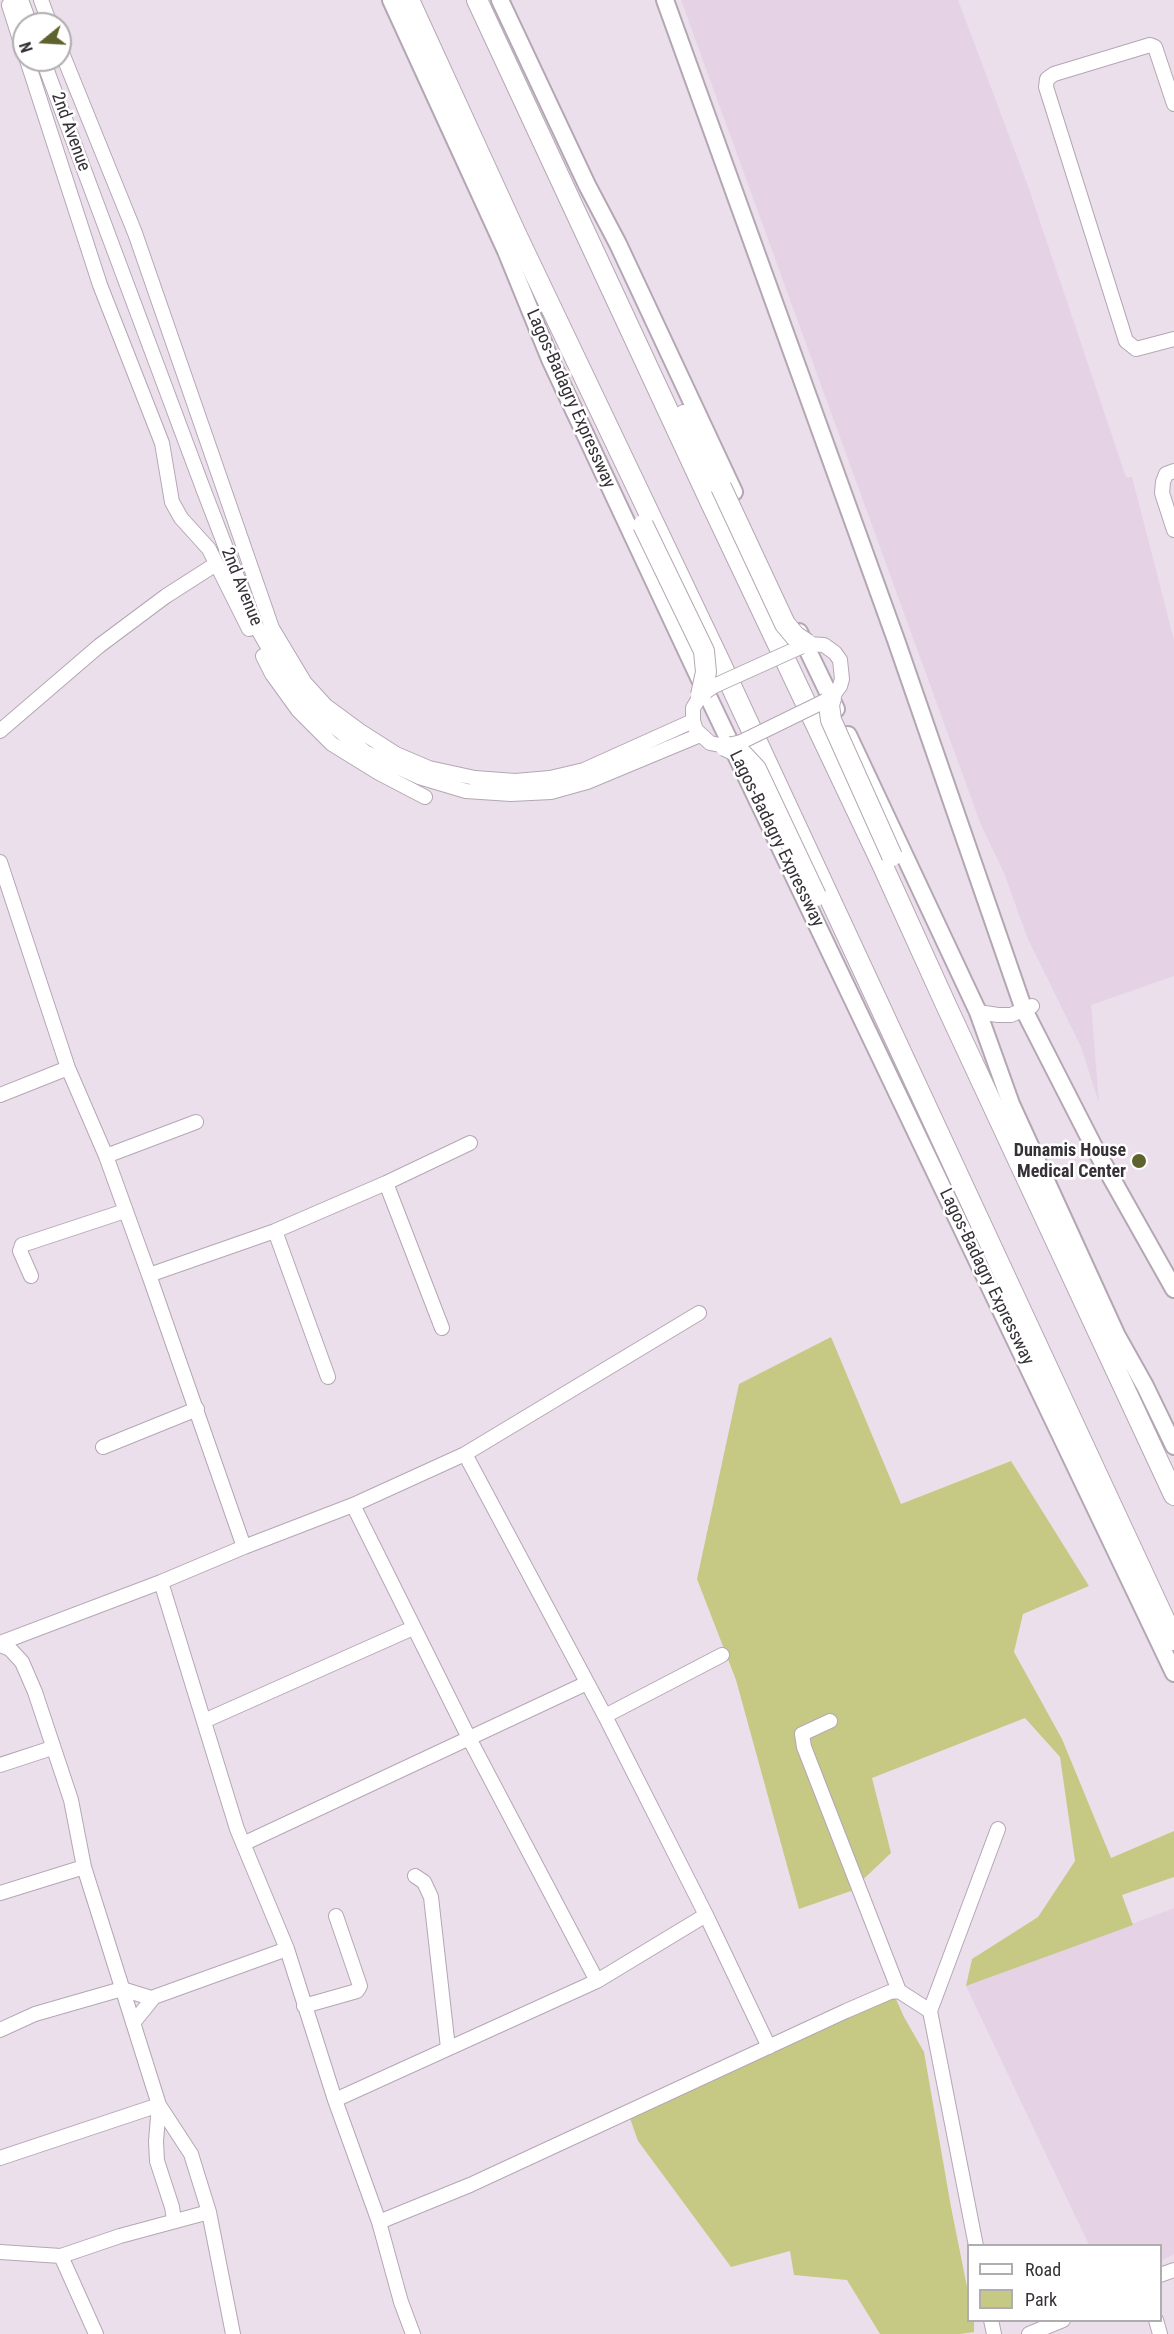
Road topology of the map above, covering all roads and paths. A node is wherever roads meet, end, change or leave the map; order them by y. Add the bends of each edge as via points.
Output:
1 (391, 0) edge
2 (409, 0) edge
3 (477, 0) edge
4 (500, 0) edge
5 (665, 0) edge
6 (670, 0) edge
7 (31, 72) edge
8 (47, 72) edge
9 (70, 72) edge
10 (1171, 83) edge
11 (1174, 104) edge
12 (582, 225) junction
13 (516, 236) junction
14 (1174, 339) edge
15 (1174, 471) edge
16 (1174, 530) edge
17 (216, 564) junction
18 (807, 644) junction
19 (701, 695) junction
20 (831, 698) junction
21 (693, 721) junction
22 (0, 731) edge
23 (700, 735) junction
24 (725, 746) junction
25 (424, 772) junction
26 (425, 797) dead end
27 (0, 862) edge
28 (1028, 1008) junction
29 (978, 1012) junction
30 (68, 1068) junction
31 (0, 1095) edge
32 (196, 1122) dead end
33 (470, 1143) dead end
34 (106, 1156) junction
35 (386, 1183) junction
36 (1029, 1183) junction
37 (125, 1211) junction
38 (984, 1228) junction
39 (274, 1231) junction
40 (1174, 1274) edge
41 (149, 1275) junction
42 (31, 1276) dead end
43 (1174, 1288) edge
44 (699, 1313) dead end
45 (442, 1328) dead end
46 (328, 1377) dead end
47 (196, 1409) junction
48 (1174, 1446) edge
49 (103, 1448) dead end
50 (465, 1454) junction
51 (1174, 1495) edge
52 (353, 1505) junction
53 (244, 1547) junction
54 (160, 1582) junction
55 (414, 1628) junction
56 (1174, 1640) edge
57 (0, 1644) edge
58 (722, 1655) dead end
59 (1174, 1672) edge
60 (587, 1683) junction
61 (605, 1716) junction
62 (204, 1721) junction
63 (830, 1721) dead end
64 (470, 1740) junction
65 (52, 1748) junction
66 (0, 1765) edge
67 (998, 1829) dead end
68 (245, 1843) junction
69 (84, 1868) junction
70 (415, 1876) dead end
71 (0, 1893) edge
72 (336, 1916) dead end
73 (706, 1916) junction
74 (286, 1949) junction
75 (597, 1981) junction
76 (122, 1989) junction
77 (899, 1991) junction
78 (151, 1998) junction
79 (304, 2006) junction
80 (930, 2011) junction
81 (133, 2023) junction
82 (0, 2030) edge
83 (448, 2048) junction
84 (769, 2048) junction
85 (335, 2100) junction
86 (159, 2105) junction
87 (0, 2158) edge
88 (209, 2212) junction
89 (174, 2220) junction
90 (379, 2222) junction
91 (976, 2244) edge
92 (0, 2252) edge
93 (61, 2256) junction
94 (1058, 2322) edge
95 (96, 2334) edge
96 (233, 2334) edge
97 (413, 2334) edge
98 (1029, 2334) edge

1 - 59 main road, Lagos-Badagry Expressway via 506,251 550,359 695,669
2 - 13 highway, Lagos-Badagry Expressway
3 - 12 highway
4 - 29 main road
5 - 28 main road
6 - 28 main road via 902,639
7 - 17 street via 100,285 162,443 172,502
8 - 25 street, 2nd Avenue via 268,651 306,703 365,752
9 - 25 street, 2nd Avenue via 135,233 272,628 305,682 326,706
10 - 11 street
10 - 14 street via 1155,46 1145,45 1054,74 1047,79 1046,87 1126,341 1136,349
12 - 18 highway, bridge via 643,333 785,624
12 - 36 highway
13 - 19 highway, bridge via 600,436 704,651 706,672
13 - 38 highway, Lagos-Badagry Expressway
15 - 16 street via 1166,474 1162,493
17 - 22 street via 99,646
17 - 26 street via 272,674 298,710 332,744
18 - 19 street, bridge
18 - 20 street via 824,645 840,660 842,679
19 - 21 street via 693,708
20 - 24 street, bridge
20 - 36 highway, bridge via 831,720 956,1001
21 - 23 street
21 - 25 street, 2nd Avenue via 584,770 550,778 515,781
23 - 24 street via 710,743
23 - 25 street, 2nd Avenue via 586,782 551,792 466,790
24 - 38 highway, bridge via 742,754 756,769 884,1037
27 - 30 street
28 - 29 street via 1005,1015
28 - 40 main road
28 - 43 main road via 1094,1147
29 - 48 main road via 1011,1104 1112,1326
30 - 31 street
30 - 34 street
32 - 34 street
33 - 35 street
34 - 37 street
35 - 39 street
35 - 45 street
36 - 51 highway
37 - 41 street
37 - 42 street via 22,1245
38 - 56 highway, Lagos-Badagry Expressway
39 - 41 street
39 - 46 street
41 - 47 street
44 - 50 street
47 - 49 street
47 - 53 street
50 - 52 street
50 - 60 street
52 - 53 street
52 - 55 street
53 - 54 street
54 - 57 street
54 - 62 street
55 - 62 street
55 - 64 street
57 - 65 street via 22,1662
58 - 61 street
60 - 61 street
60 - 64 street
61 - 73 street
62 - 68 street via 237,1829
63 - 77 street via 802,1734 804,1747
64 - 68 street
64 - 75 street
65 - 66 street
65 - 69 street via 71,1800
67 - 80 street
68 - 74 street
69 - 71 street
69 - 76 street
70 - 83 street via 424,1882 431,1898
72 - 79 street via 360,1986 357,1991
73 - 75 street
73 - 84 street
74 - 78 street
74 - 79 street
75 - 83 street
76 - 78 street
76 - 81 street
76 - 82 street via 35,2014
77 - 80 street
77 - 84 street
78 - 81 street
79 - 85 street
80 - 91 street
81 - 86 street
83 - 85 street
84 - 90 street via 470,2185
85 - 90 street
86 - 87 street
86 - 88 street via 191,2154
86 - 89 street via 157,2161
88 - 89 street
88 - 96 street
89 - 93 street
90 - 97 street
92 - 93 street
93 - 95 street
94 - 98 street

